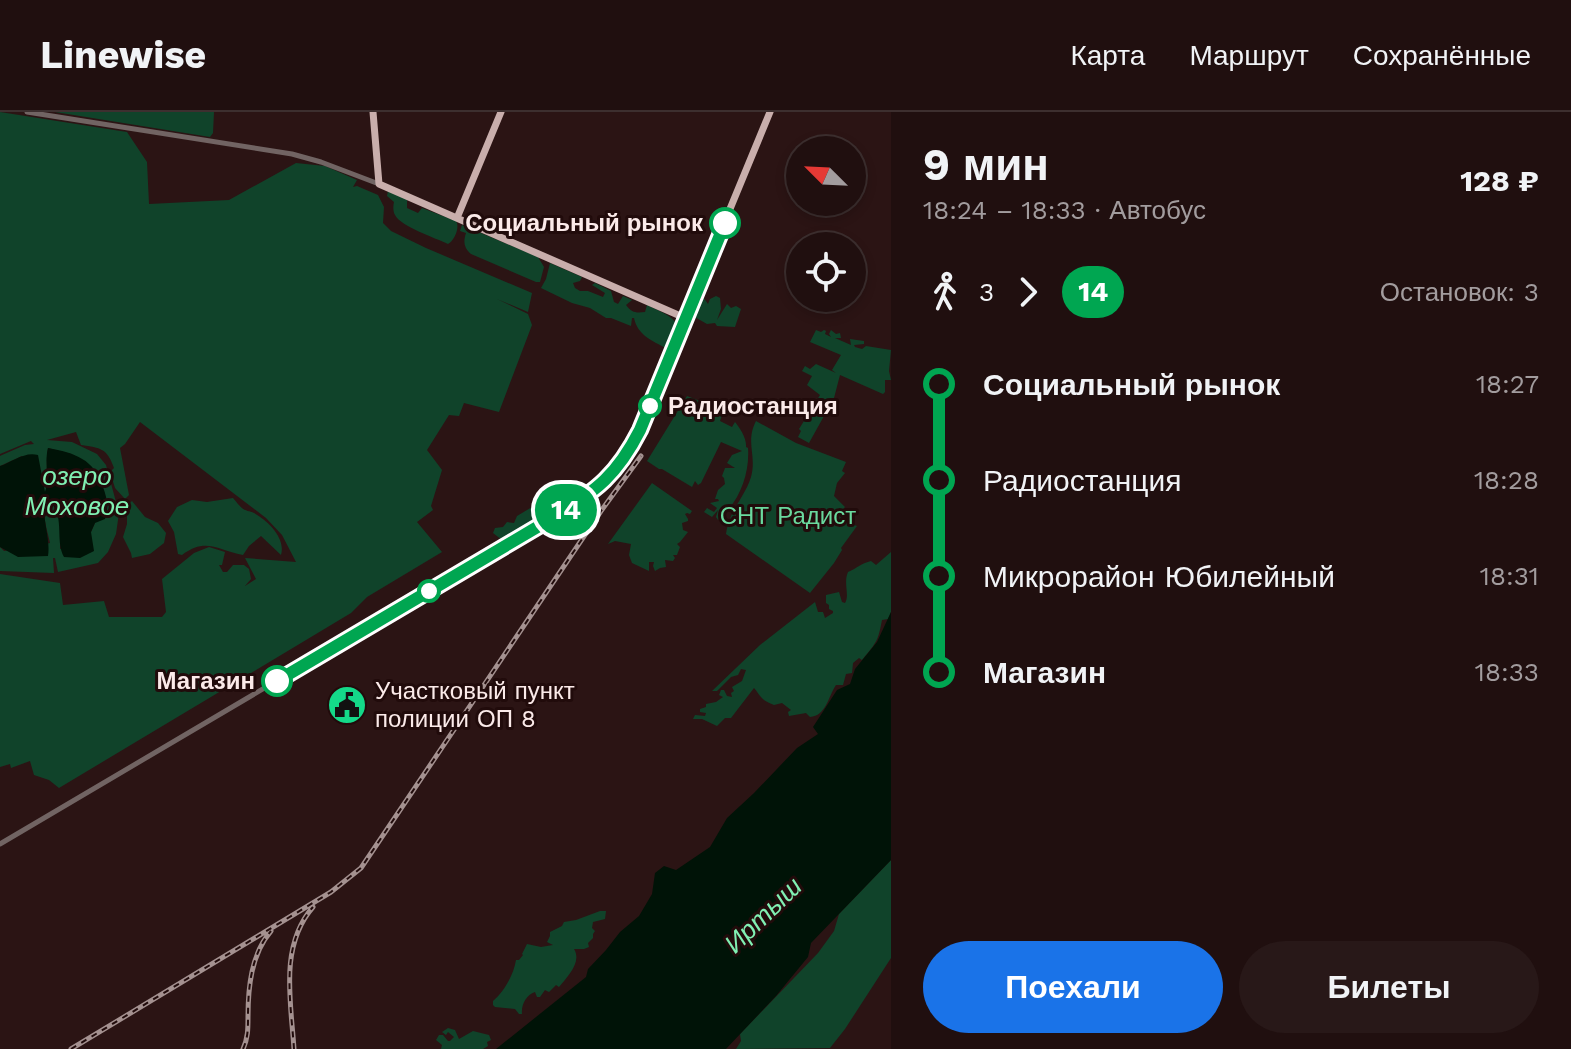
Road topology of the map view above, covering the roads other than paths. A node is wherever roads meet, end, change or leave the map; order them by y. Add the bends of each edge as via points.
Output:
1 (27, 112) edge
2 (375, 112) edge
3 (501, 112) edge
4 (770, 112) edge
5 (382, 185) junction
6 (457, 218) junction
7 (685, 318) junction
8 (0, 844) edge

1 - 5 street via 292,154
2 - 5 main road
3 - 6 main road
4 - 7 main road
5 - 6 main road
6 - 7 main road
7 - 8 street via 633,444 619,467 591,493

